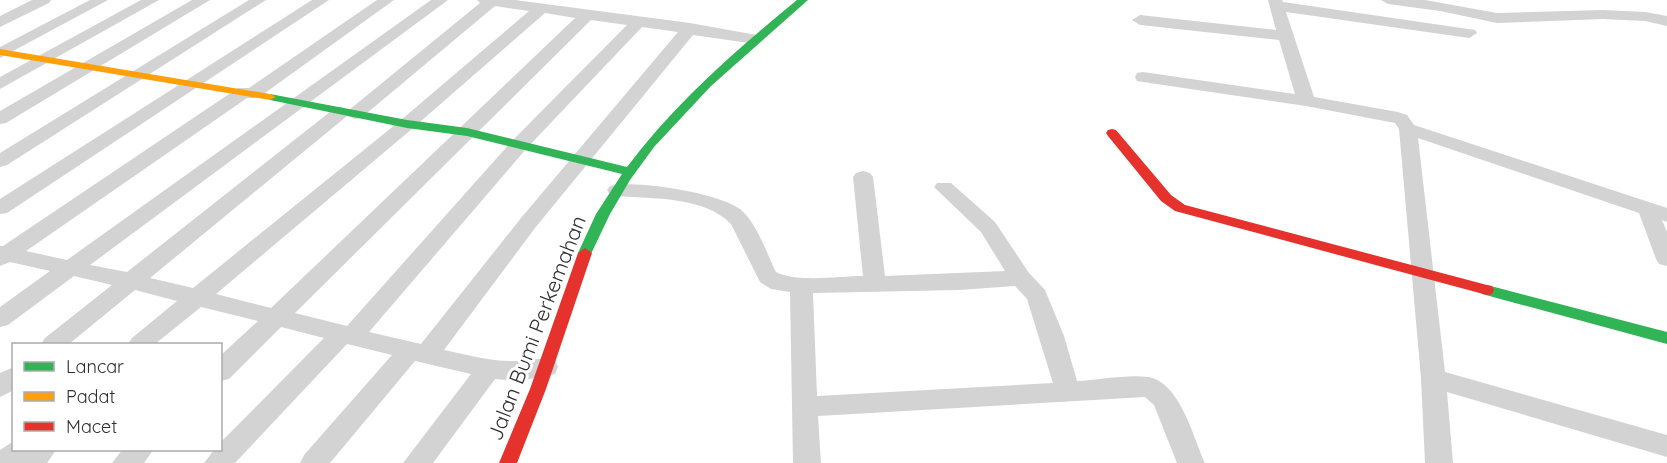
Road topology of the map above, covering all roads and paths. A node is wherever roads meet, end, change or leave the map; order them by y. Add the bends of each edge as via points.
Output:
1 (44, 0) edge
2 (101, 0) edge
3 (152, 0) edge
4 (203, 0) edge
5 (259, 0) edge
6 (322, 0) edge
7 (387, 0) edge
8 (441, 0) edge
9 (490, 0) edge
10 (803, 0) edge
11 (1388, 0) edge
12 (1276, 3) edge
13 (542, 8) junction
14 (588, 14) junction
15 (4, 17) edge
16 (1140, 20) dead end
17 (640, 21) junction
18 (1667, 21) edge
19 (690, 28) junction
20 (1469, 33) dead end
21 (1286, 36) junction
22 (756, 39) junction
23 (0, 52) edge
24 (44, 59) junction
25 (91, 67) junction
26 (139, 74) junction
27 (1143, 77) dead end
28 (191, 83) junction
29 (0, 84) edge
30 (248, 93) junction
31 (1306, 101) junction
32 (298, 104) junction
33 (348, 113) junction
34 (0, 119) edge
35 (413, 125) junction
36 (1408, 129) junction
37 (467, 132) junction
38 (1112, 133) dead end
39 (519, 145) junction
40 (581, 160) junction
41 (0, 161) edge
42 (630, 172) junction
43 (863, 177) dead end
44 (944, 187) dead end
45 (617, 189) junction
46 (0, 208) edge
47 (1657, 212) edge
48 (2, 256) edge
49 (1667, 259) edge
50 (68, 268) junction
51 (1423, 275) junction
52 (1021, 278) junction
53 (131, 281) junction
54 (875, 284) junction
55 (801, 285) junction
56 (203, 299) junction
57 (0, 319) edge
58 (276, 319) junction
59 (347, 335) junction
60 (1667, 338) edge
61 (55, 343) edge
62 (143, 343) edge
63 (164, 343) edge
64 (418, 353) junction
65 (546, 367) junction
66 (489, 369) junction
67 (222, 370) edge
68 (12, 378) edge
69 (1433, 378) junction
70 (0, 387) edge
71 (1068, 392) junction
72 (805, 407) junction
73 (1667, 446) edge
74 (18, 451) edge
75 (42, 451) edge
76 (139, 451) edge
77 (3, 463) edge
78 (28, 463) edge
79 (126, 463) edge
80 (218, 463) edge
81 (314, 463) edge
82 (417, 463) edge
83 (508, 463) edge
84 (807, 463) edge
85 (1191, 463) edge
86 (1438, 463) edge

1 - 15 street
2 - 23 street
3 - 24 street
4 - 25 street
5 - 26 street
6 - 28 street
7 - 30 street
8 - 32 street
9 - 13 street
9 - 33 street
10 - 22 street, Jalan Bumi Perkemahan
11 - 18 street via 1494,18 1536,19 1619,12
12 - 20 street
12 - 21 street
13 - 14 street
13 - 35 street
14 - 17 street
14 - 37 street
16 - 21 street
17 - 19 street
17 - 39 street
19 - 22 street
19 - 40 street
21 - 31 street
22 - 42 street, Jalan Bumi Perkemahan via 675,113
23 - 24 street
24 - 25 street
24 - 29 street
25 - 26 street
25 - 34 street
26 - 28 street
26 - 41 street
27 - 31 street
28 - 30 street
28 - 46 street
30 - 32 street
30 - 48 street
31 - 36 street via 1392,116 1401,119
32 - 33 street
32 - 50 street
33 - 35 street
33 - 53 street
35 - 37 street
35 - 56 street
36 - 47 street
36 - 51 street
37 - 39 street
37 - 58 street
38 - 51 street via 1166,198 1180,208
39 - 40 street
39 - 59 street
40 - 42 street
40 - 64 street
42 - 45 street, Jalan Bumi Perkemahan
43 - 54 street
44 - 52 street via 987,227
45 - 55 street via 679,196 727,208 736,214 768,277 779,283
45 - 65 street, Jalan Bumi Perkemahan via 584,254
47 - 49 street
48 - 50 street
50 - 53 street
50 - 57 street
51 - 60 street
51 - 69 street
52 - 54 street
52 - 71 street via 1037,296
53 - 56 street
53 - 61 street
54 - 55 street
55 - 72 street
56 - 58 street
56 - 62 street
56 - 63 street
58 - 59 street
58 - 67 street
59 - 64 street
59 - 80 street
64 - 66 street
64 - 81 street
65 - 66 street via 519,371
65 - 83 street, Jalan Bumi Perkemahan
66 - 82 street
68 - 70 street
69 - 73 street
69 - 86 street
71 - 72 street
71 - 85 street via 1152,388 1164,399
72 - 84 street
74 - 77 street
75 - 78 street
76 - 79 street

